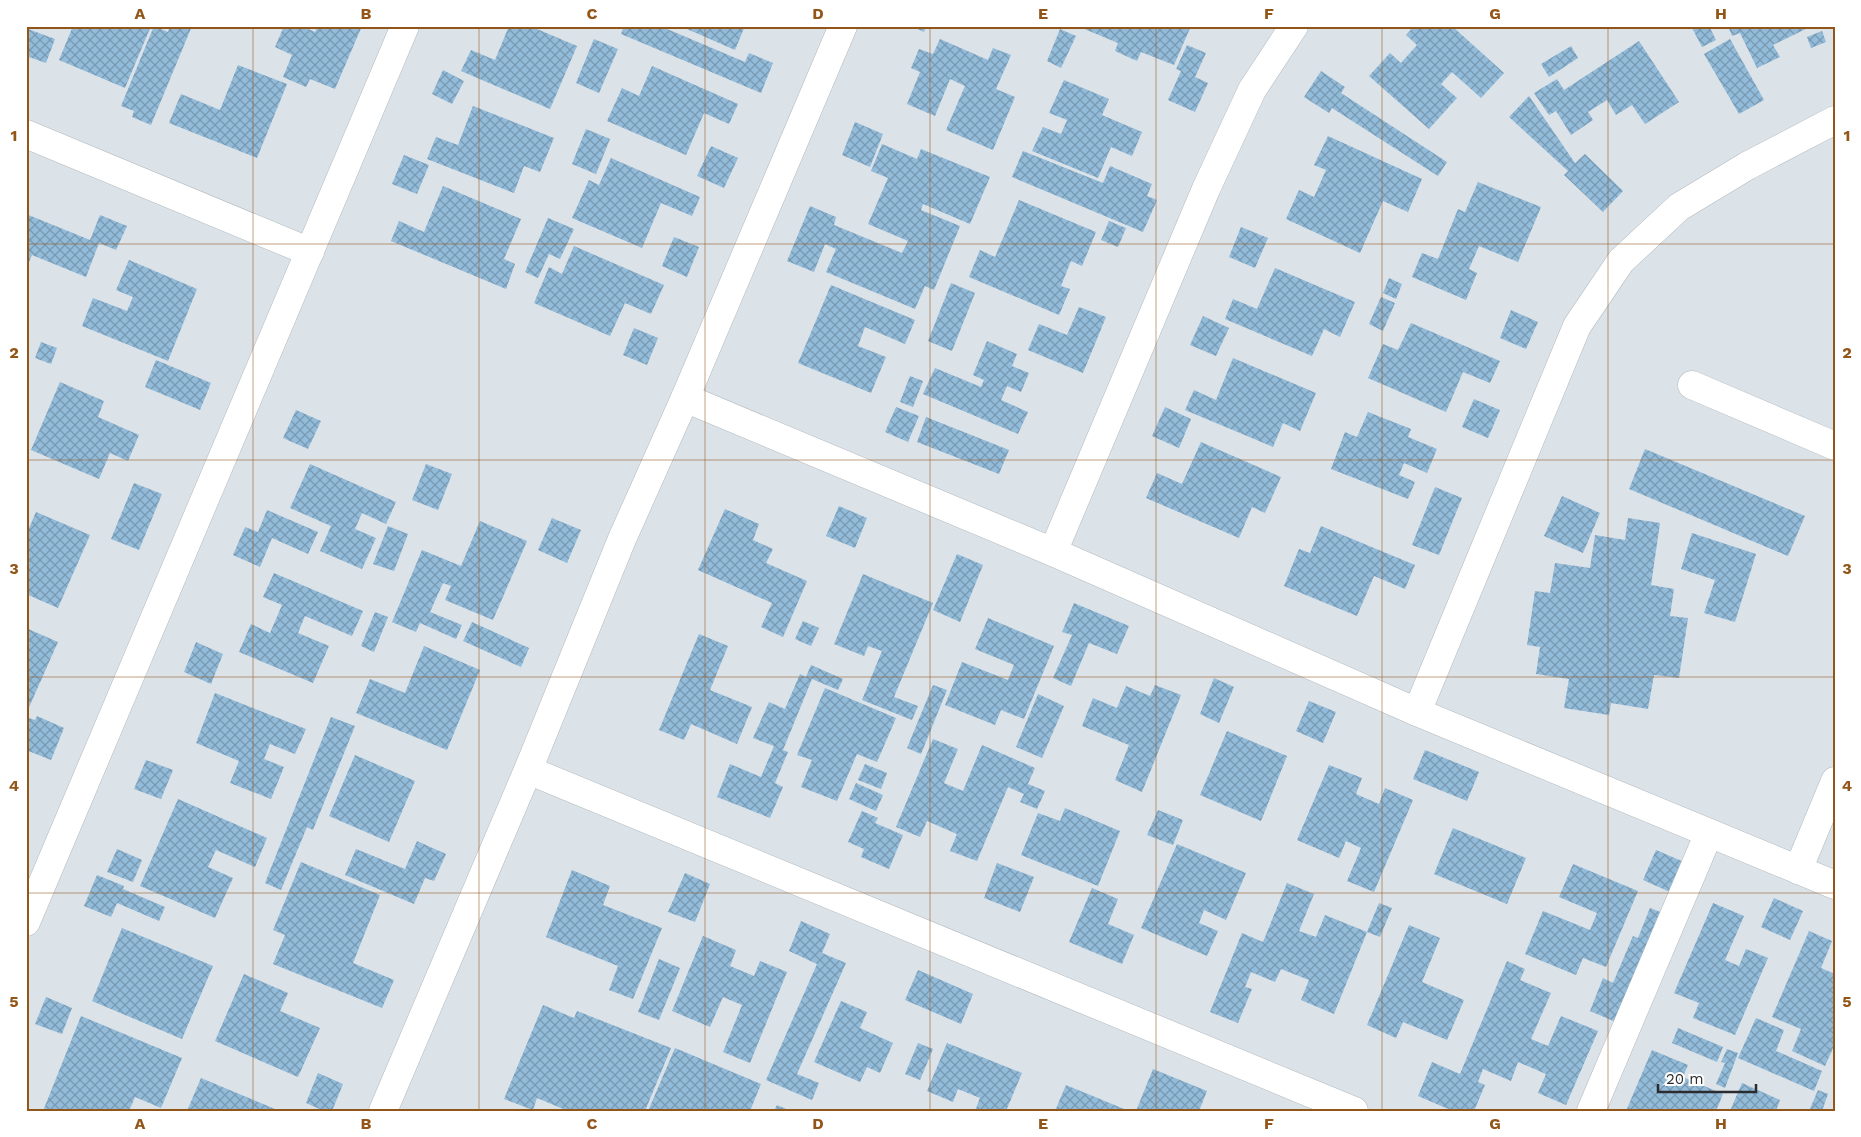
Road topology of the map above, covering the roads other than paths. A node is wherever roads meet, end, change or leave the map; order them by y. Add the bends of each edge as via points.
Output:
1 (406, 26) edge
2 (843, 26) edge
3 (1294, 26) edge
4 (1835, 120) edge
5 (26, 134) edge
6 (310, 252) junction
7 (1692, 385) dead end
8 (685, 398) junction
9 (1835, 446) edge
10 (1053, 552) junction
11 (1417, 712) junction
12 (528, 770) junction
13 (1835, 781) edge
14 (1709, 833) junction
15 (1798, 870) junction
16 (1835, 885) edge
17 (26, 922) edge
18 (383, 1111) edge
19 (1354, 1111) edge
20 (1591, 1111) edge

1 - 6 street
2 - 8 street
3 - 10 street via 1252,90 1206,188
4 - 11 street via 1679,206 1621,261 1577,326
5 - 6 street
6 - 17 street
7 - 9 street
8 - 10 street
8 - 12 street via 622,539
10 - 11 street
11 - 14 street
12 - 18 street
12 - 19 street
13 - 15 street
14 - 15 street
14 - 20 street
15 - 16 street

